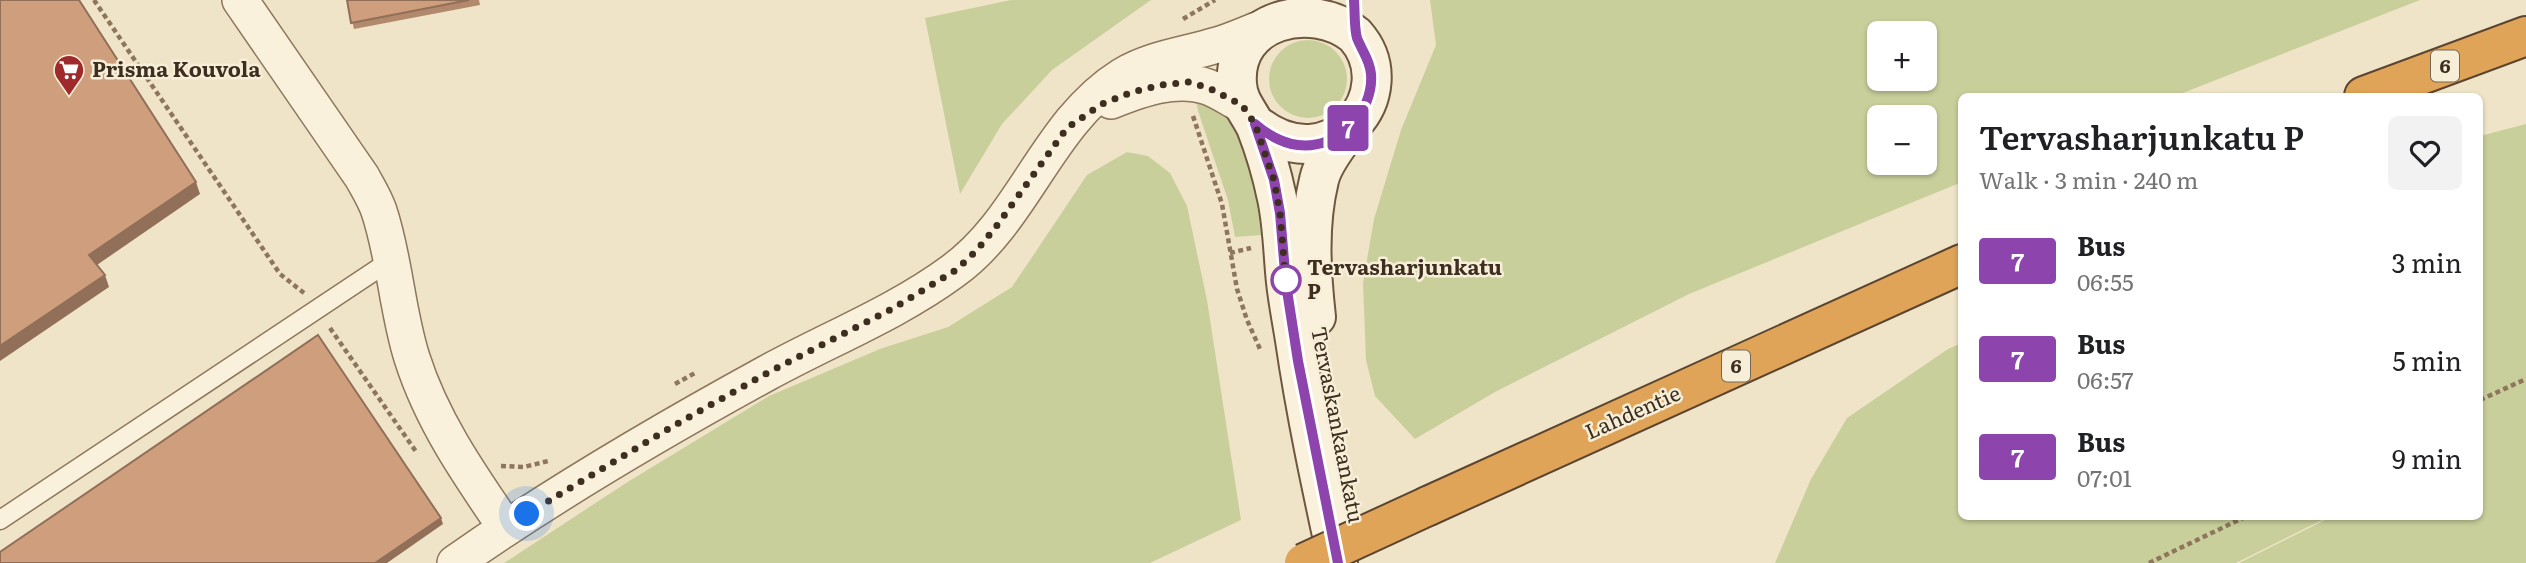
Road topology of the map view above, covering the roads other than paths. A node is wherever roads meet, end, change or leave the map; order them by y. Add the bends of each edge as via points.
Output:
1 (240, 0) edge
2 (1354, 0) edge
3 (1295, 6) edge
4 (1257, 30) junction
5 (2526, 36) edge
6 (1357, 38) junction
7 (2372, 93) edge
8 (1248, 115) junction
9 (1350, 127) junction
10 (1067, 128) junction
11 (390, 260) junction
12 (1958, 266) edge
13 (0, 520) edge
14 (506, 527) junction
15 (455, 563) edge
16 (1304, 563) edge
17 (1338, 563) edge
18 (1365, 563) edge

1 - 11 street via 362,177 378,209
2 - 6 street
3 - 4 street
3 - 6 street via 1328,16
4 - 8 street via 1238,65 1237,85
4 - 10 street via 1147,63 1096,96
5 - 7 highway, 6
6 - 9 street via 1371,74 1362,112
8 - 9 street via 1268,135 1302,146 1335,138
8 - 10 street via 1209,88 1189,82 1132,92 1102,104
8 - 17 street, Tervaskankaankatu via 1274,180 1298,361
9 - 18 street, Tervaskankaankatu via 1319,179 1311,244 1317,333
10 - 14 street via 998,224 956,270 675,425
11 - 13 lane
11 - 14 street via 411,356 430,406
12 - 16 highway, Lahdentie / 6, bridge
14 - 15 street

